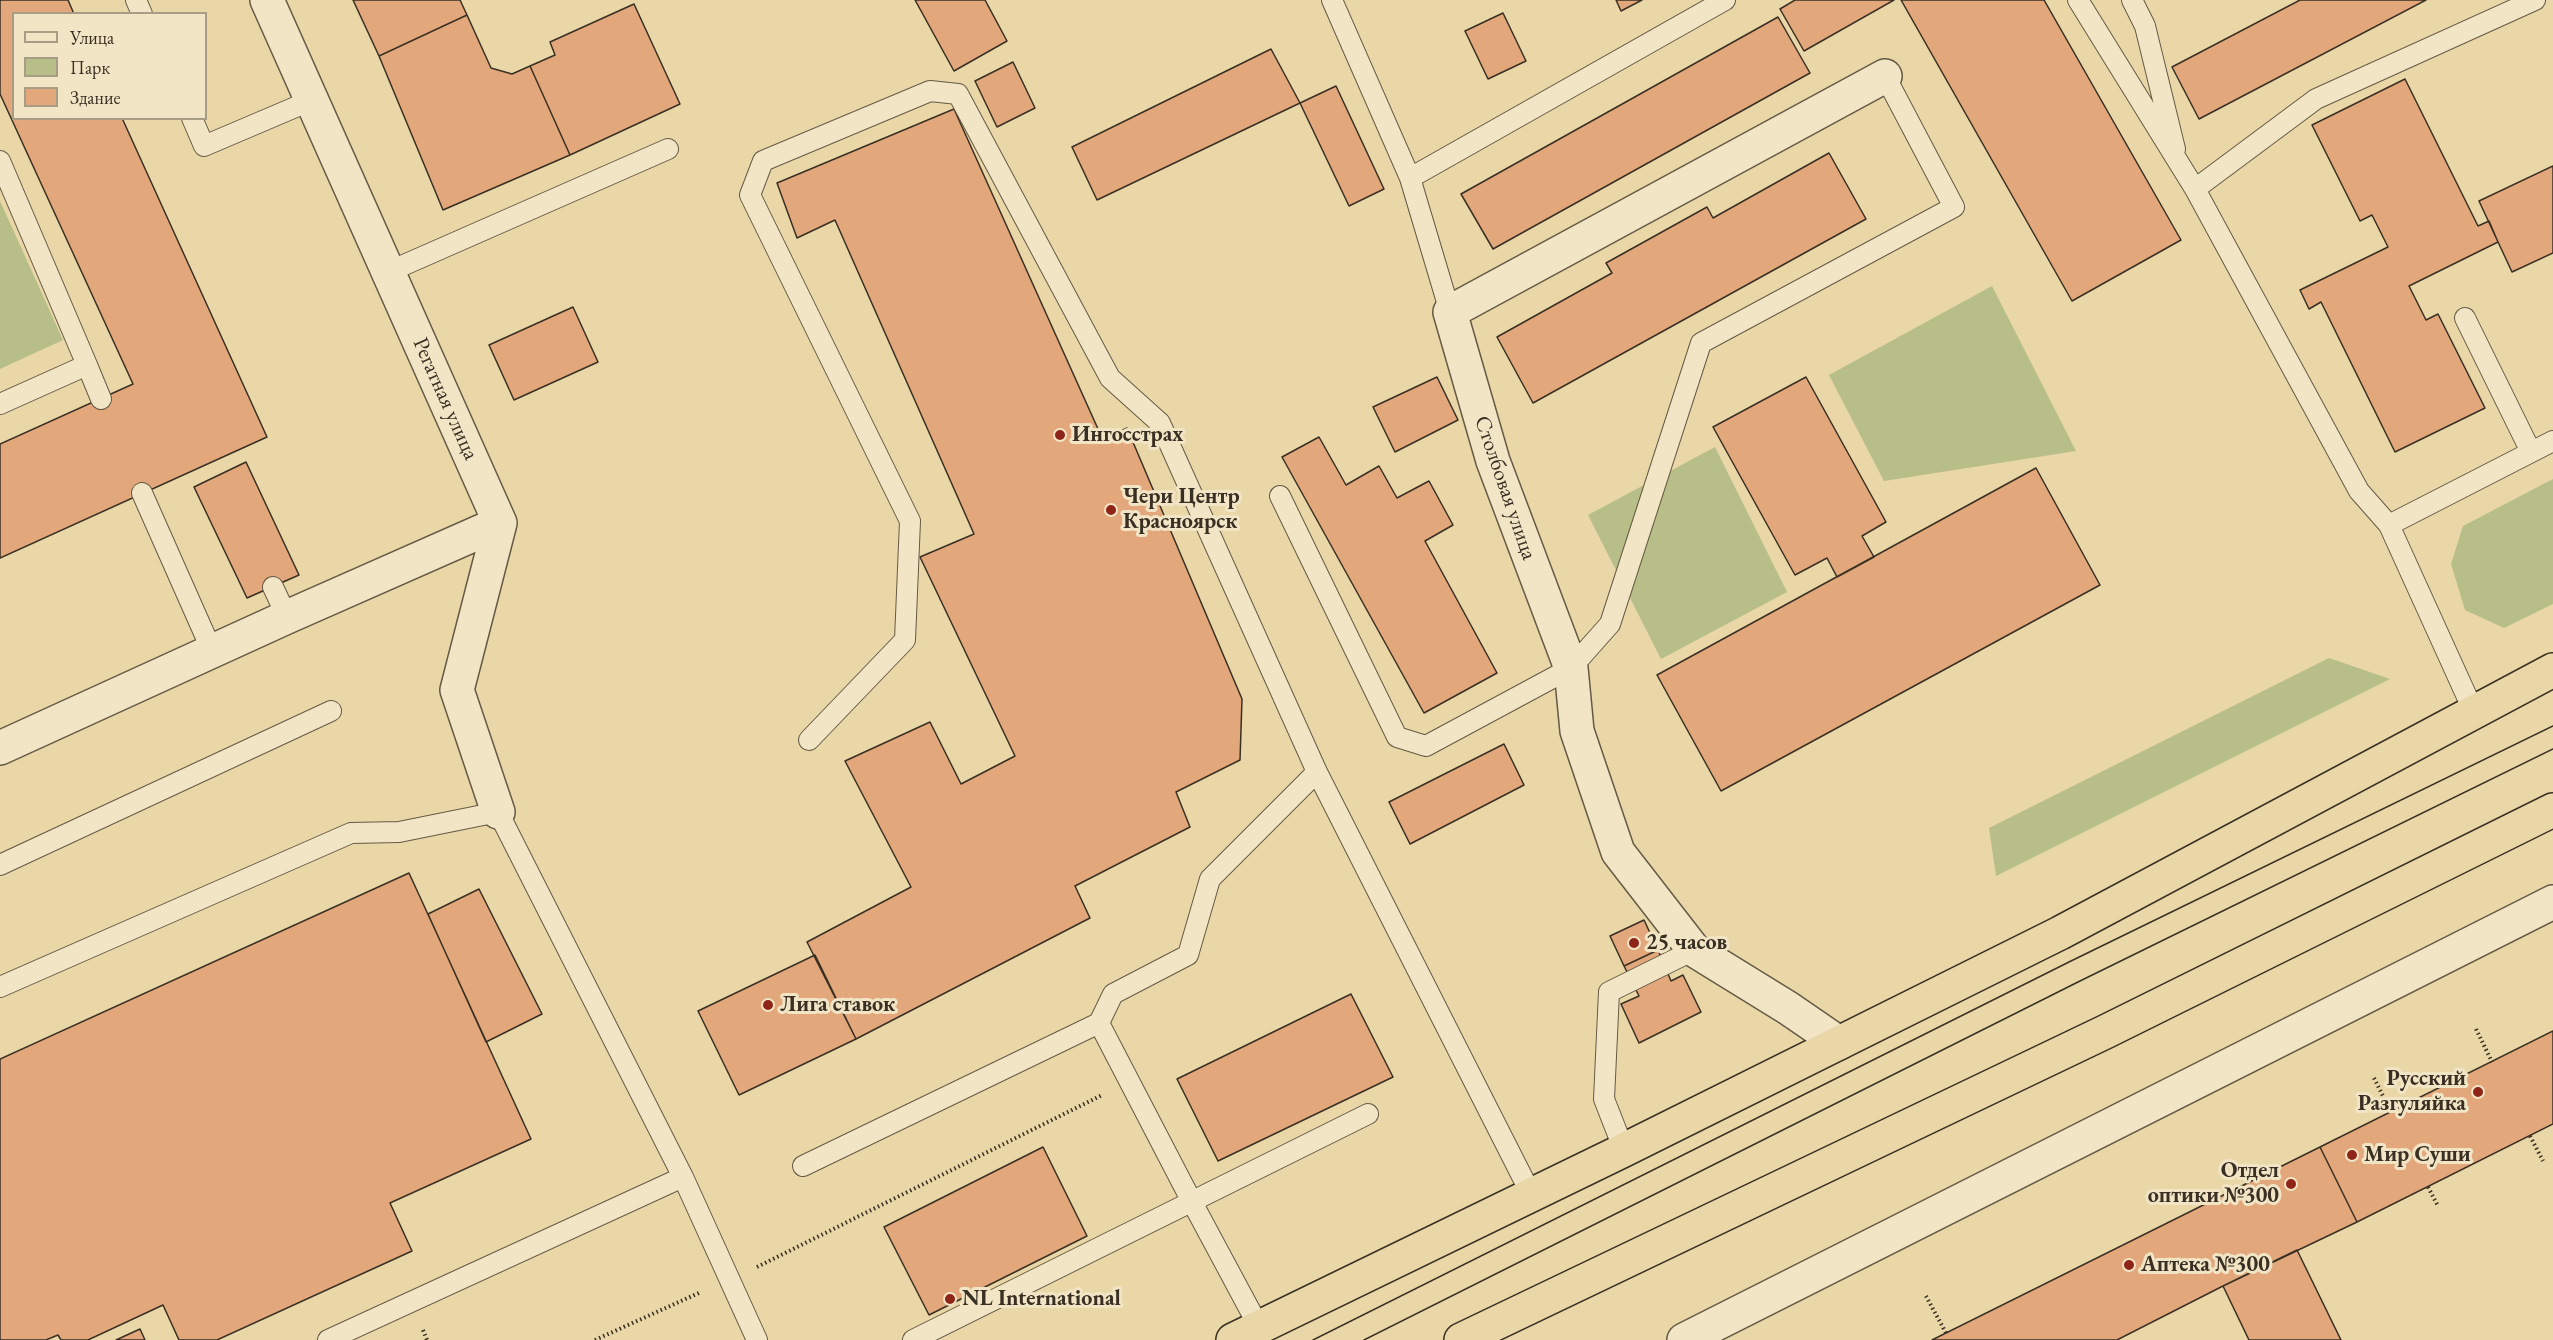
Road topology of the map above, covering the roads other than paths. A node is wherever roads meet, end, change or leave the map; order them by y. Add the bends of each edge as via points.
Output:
1 (267, 0) edge
2 (1332, 0) edge
3 (1725, 0) edge
4 (2078, 0) edge
5 (2132, 0) edge
6 (2535, 0) edge
7 (1885, 76) joint
8 (312, 100) junction
9 (193, 120) edge
10 (668, 149) dead end
11 (0, 161) edge
12 (2180, 167) junction
13 (1410, 178) junction
14 (2195, 189) junction
15 (388, 272) junction
16 (1450, 312) junction
17 (2465, 318) dead end
18 (87, 365) junction
19 (100, 399) dead end
20 (0, 404) edge
21 (2553, 441) edge
22 (2531, 452) junction
23 (142, 493) dead end
24 (1280, 496) dead end
25 (500, 523) junction
26 (2389, 525) junction
27 (273, 587) dead end
28 (287, 617) junction
29 (212, 651) junction
30 (1571, 668) junction
31 (2553, 670) edge
32 (2473, 710) junction
33 (331, 711) dead end
34 (809, 740) dead end
35 (0, 747) edge
36 (1317, 772) junction
37 (2553, 810) edge
38 (498, 812) junction
39 (0, 865) edge
40 (2553, 902) edge
41 (1695, 950) junction
42 (0, 987) edge
43 (1100, 1023) junction
44 (1839, 1043) junction
45 (1368, 1114) dead end
46 (1624, 1150) junction
47 (803, 1166) dead end
48 (683, 1177) junction
49 (1532, 1194) junction
50 (1192, 1202) junction
51 (1253, 1336) edge
52 (328, 1340) edge
53 (757, 1340) edge
54 (913, 1340) edge
55 (1461, 1340) edge
56 (1684, 1340) edge

1 - 8 street, Регатная улица
2 - 13 lane
3 - 13 lane
4 - 12 lane
5 - 12 lane via 2145,26
6 - 14 lane via 2316,99
7 - 16 street
7 - 30 lane via 1954,207 1701,343 1610,624
8 - 9 lane via 204,146
8 - 15 street, Регатная улица
10 - 15 lane
11 - 18 lane
12 - 14 lane
13 - 16 lane
14 - 26 lane via 2359,491
15 - 25 street, Регатная улица
16 - 30 street, Столбовая улица via 1493,461
17 - 22 lane
18 - 19 lane
18 - 20 lane
21 - 22 lane
22 - 26 lane
23 - 29 lane
24 - 30 lane via 1397,737 1426,746
25 - 28 street
25 - 38 street via 457,690
26 - 32 lane
27 - 28 lane
28 - 29 street
29 - 35 street
30 - 41 street, Столбовая улица via 1577,731 1618,852
31 - 32 highway
32 - 44 highway via 2060,933
33 - 39 lane
34 - 36 lane via 905,640 910,521 750,195 763,161 930,91 958,94 1110,378 1160,423
36 - 43 lane via 1210,879 1188,955 1113,994
36 - 49 lane
37 - 55 highway via 2094,1037
38 - 42 lane via 399,832 351,833
38 - 48 lane
40 - 56 street
41 - 44 street, Столбовая улица
41 - 46 lane via 1609,992 1604,1099
43 - 47 lane
43 - 50 lane
44 - 46 highway
45 - 50 lane
46 - 49 highway
48 - 52 lane
48 - 53 lane
49 - 51 highway
50 - 51 lane
50 - 54 lane

